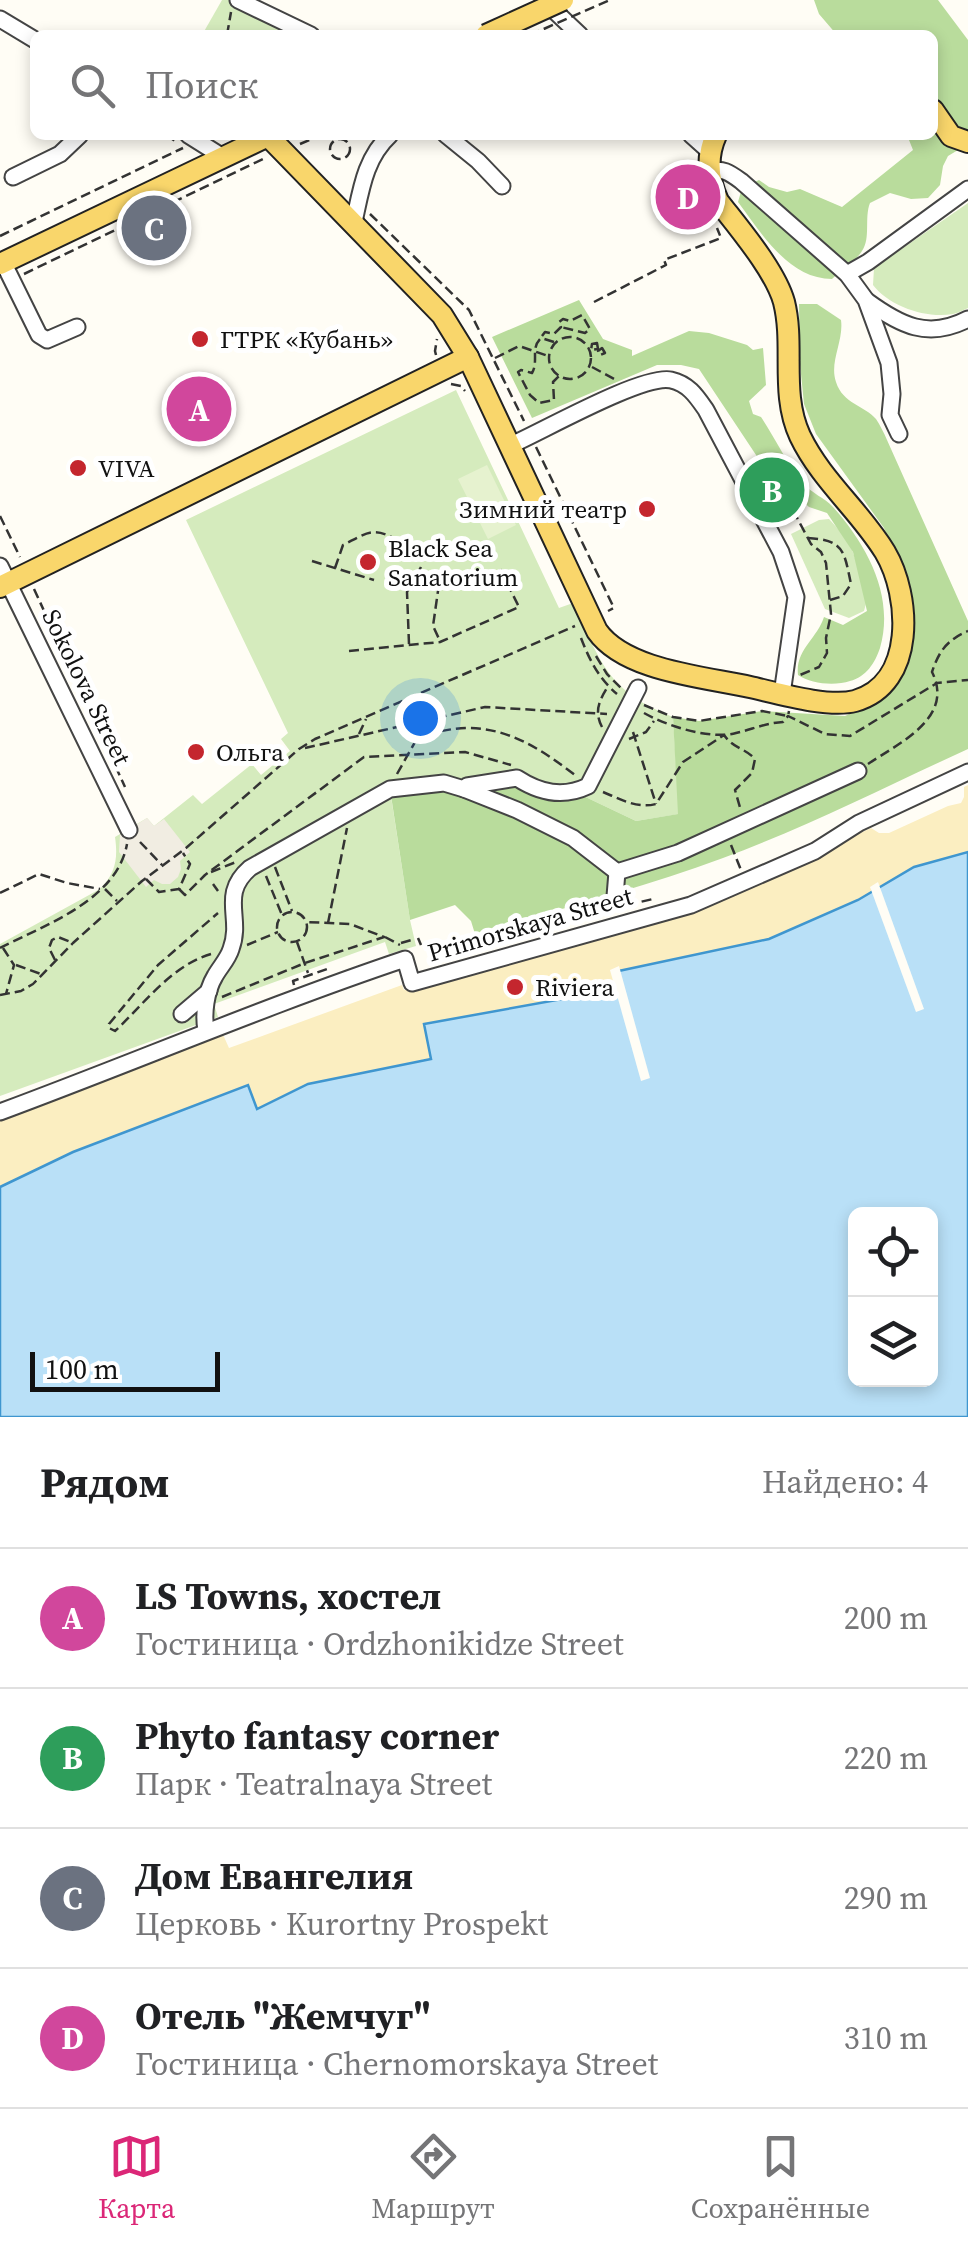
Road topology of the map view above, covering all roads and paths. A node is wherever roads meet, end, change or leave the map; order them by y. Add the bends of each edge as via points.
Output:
1 (235, 0) edge
2 (543, 0) edge
3 (564, 0) edge
4 (610, 0) edge
5 (0, 18) edge
6 (228, 30) edge
7 (300, 30) edge
8 (497, 30) edge
9 (541, 30) edge
10 (575, 30) edge
11 (30, 37) edge
12 (938, 117) edge
13 (75, 140) edge
14 (196, 140) edge
15 (216, 140) edge
16 (274, 140) edge
17 (333, 140) edge
18 (344, 140) edge
19 (385, 140) edge
20 (452, 140) edge
21 (968, 142) edge
22 (204, 145) junction
23 (712, 153) edge
24 (223, 157) junction
25 (12, 177) dead end
26 (502, 186) dead end
27 (968, 189) edge
28 (354, 222) junction
29 (0, 236) edge
30 (721, 238) dead end
31 (5, 268) edge
32 (847, 274) junction
33 (866, 300) junction
34 (594, 302) dead end
35 (968, 319) edge
36 (77, 327) dead end
37 (562, 327) junction
38 (438, 331) dead end
39 (564, 337) junction
40 (541, 338) junction
41 (554, 342) junction
42 (598, 349) dead end
43 (591, 350) junction
44 (534, 351) junction
45 (548, 356) junction
46 (468, 357) junction
47 (494, 358) dead end
48 (590, 366) junction
49 (443, 370) junction
50 (560, 376) junction
51 (625, 385) dead end
52 (470, 397) dead end
53 (899, 434) dead end
54 (511, 445) junction
55 (766, 492) dead end
56 (0, 516) edge
57 (807, 538) junction
58 (397, 540) dead end
59 (312, 560) dead end
60 (335, 568) junction
61 (421, 568) dead end
62 (471, 570) dead end
63 (7, 576) edge
64 (374, 580) dead end
65 (438, 584) dead end
66 (830, 600) junction
67 (583, 623) junction
68 (968, 630) edge
69 (440, 642) junction
70 (409, 645) junction
71 (592, 646) dead end
72 (349, 651) dead end
73 (968, 680) edge
74 (938, 684) junction
75 (608, 686) junction
76 (632, 701) junction
77 (401, 702) junction
78 (788, 702) junction
79 (597, 714) junction
80 (368, 716) junction
81 (413, 722) junction
82 (419, 735) junction
83 (724, 735) junction
84 (358, 736) junction
85 (299, 749) junction
86 (408, 754) junction
87 (858, 771) joint
88 (968, 772) edge
89 (517, 778) junction
90 (124, 786) dead end
91 (588, 786) junction
92 (390, 789) junction
93 (464, 789) junction
94 (656, 804) junction
95 (350, 812) junction
96 (736, 825) junction
97 (129, 830) joint
98 (182, 852) junction
99 (124, 858) dead end
100 (265, 858) junction
101 (238, 860) dead end
102 (162, 866) junction
103 (617, 872) junction
104 (205, 875) junction
105 (146, 878) junction
106 (745, 881) junction
107 (104, 888) junction
108 (180, 889) junction
109 (0, 892) edge
110 (615, 896) dead end
111 (234, 899) junction
112 (88, 901) junction
113 (118, 903) junction
114 (293, 912) junction
115 (283, 916) junction
116 (306, 922) junction
117 (328, 923) junction
118 (278, 932) junction
119 (384, 937) junction
120 (297, 941) junction
121 (73, 943) junction
122 (420, 946) dead end
123 (1, 947) edge
124 (231, 952) junction
125 (56, 961) junction
126 (304, 964) junction
127 (14, 965) junction
128 (42, 974) junction
129 (308, 975) dead end
130 (6, 994) junction
131 (0, 995) edge
132 (208, 997) junction
133 (182, 1014) dead end
134 (206, 1030) junction
135 (0, 1112) edge

1 - 6 path
1 - 7 street
2 - 10 street
3 - 8 main road, bridge
4 - 9 path, bridge
5 - 11 street
12 - 21 main road via 951,136
13 - 25 street
14 - 22 street
15 - 22 path
16 - 24 main road
16 - 28 main road
16 - 31 path
17 - 18 path via 330,152 343,159 349,154
19 - 28 street via 364,176
20 - 26 street
22 - 24 street
22 - 29 path via 184,147
23 - 32 street via 718,170 742,180
23 - 78 main road via 718,200 779,287 789,397 801,438 887,556 901,602 898,661 882,688 842,703
24 - 31 main road
27 - 32 street
28 - 46 main road via 442,315
30 - 34 path via 664,260 666,265
31 - 36 street via 39,335 47,340
32 - 33 street
33 - 35 street via 910,326 933,330
33 - 53 street via 889,363 890,416
37 - 37 path via 559,322 582,315 590,329 585,334
37 - 39 path
37 - 40 path
38 - 49 path via 434,352
39 - 41 path
39 - 43 path via 582,339
40 - 41 path
40 - 44 path
41 - 45 path
42 - 43 path via 594,343
43 - 48 path
44 - 45 path
44 - 47 path via 520,346
44 - 50 path via 532,373 518,372 530,395 540,403 554,400 553,382
45 - 50 path
46 - 49 main road
46 - 54 main road
48 - 50 path via 580,378
48 - 51 path
49 - 52 path via 448,384
49 - 63 main road
54 - 67 main road
54 - 78 street via 655,380 693,391 781,552 793,588
55 - 57 path via 796,514
56 - 63 path via 20,558
57 - 66 path via 826,563
57 - 66 path via 839,545 846,562 851,584
58 - 60 path via 368,532 343,545
59 - 60 path
60 - 64 path
61 - 70 path via 407,592
62 - 69 path via 486,576 500,569 518,607
63 - 90 path
63 - 97 street, Sokolova Street
65 - 69 path via 433,626
66 - 78 path via 824,660 800,674
67 - 75 path via 590,661
67 - 77 path
67 - 78 main road via 622,654
68 - 74 path via 939,651 932,672
69 - 70 path
70 - 72 path
71 - 76 path
73 - 74 path
74 - 78 path via 850,736 825,734
74 - 87 path via 932,717
75 - 76 path
75 - 79 path
76 - 78 path via 699,720
76 - 79 path
76 - 83 path via 655,720
76 - 91 street
76 - 94 path
77 - 80 path
77 - 81 path
78 - 83 path via 783,722
79 - 81 path via 485,707
80 - 84 path
80 - 85 path
81 - 82 path
81 - 84 path
82 - 86 path
82 - 91 path via 466,728 504,733 543,751
83 - 94 path via 683,762
83 - 96 path via 755,759 752,773 734,790 742,814 733,819
84 - 85 path
85 - 98 path
86 - 89 path via 465,752 515,766
86 - 92 path
86 - 104 path via 364,758
87 - 96 street
88 - 106 street, Primorskaya Street
89 - 91 street via 546,793
89 - 93 street
91 - 94 path via 638,806
92 - 93 street
92 - 95 street
93 - 103 street via 573,838
95 - 100 street
95 - 117 path
96 - 103 street
96 - 106 path via 741,837 730,843
97 - 102 path
98 - 102 path
98 - 108 path via 190,864
99 - 107 path
100 - 111 street via 239,878
100 - 114 path
100 - 115 path
101 - 104 path
102 - 105 path
103 - 110 street
104 - 108 path via 185,895
105 - 108 path via 159,892
105 - 113 path
106 - 134 street, Primorskaya Street via 691,905 412,983 405,959
107 - 112 path
107 - 113 path
109 - 112 path via 39,874 100,889
111 - 124 street
111 - 124 path via 158,965 109,1028 115,1031 191,962
112 - 123 path
113 - 121 path
114 - 115 path
114 - 116 path
115 - 118 path
116 - 117 path
116 - 120 path via 306,934
117 - 119 path
118 - 120 path
118 - 124 path
119 - 122 path via 400,943 417,938
119 - 126 path
120 - 126 path
121 - 125 path
121 - 125 path via 52,940
123 - 127 path
124 - 132 street
125 - 128 path
126 - 129 path
126 - 132 path
127 - 128 path
127 - 130 path
128 - 130 path via 27,989
130 - 131 path
132 - 133 street
132 - 134 street
134 - 135 street, Primorskaya Street

